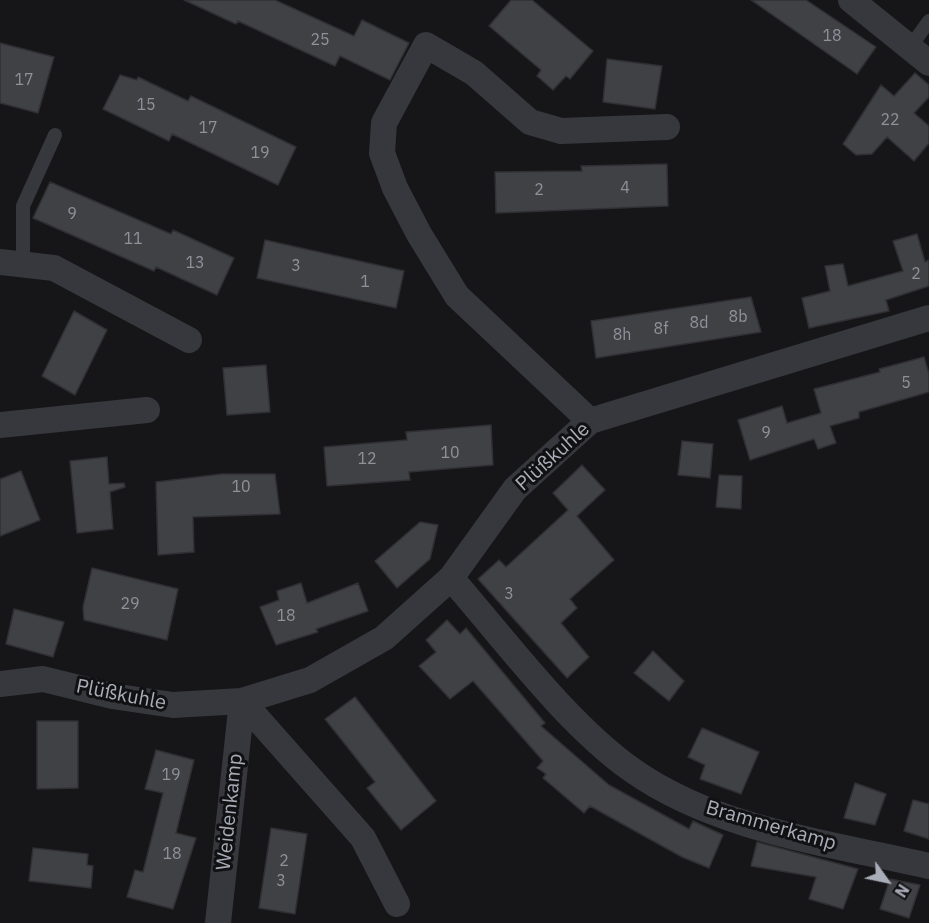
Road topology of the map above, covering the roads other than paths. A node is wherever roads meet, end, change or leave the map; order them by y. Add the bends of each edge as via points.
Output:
1 (851, 0) edge
2 (929, 21) edge
3 (920, 54) edge
4 (667, 127) dead end
5 (56, 135) dead end
6 (12, 262) edge
7 (929, 318) edge
8 (189, 339) dead end
9 (147, 410) dead end
10 (590, 421) junction
11 (0, 425) edge
12 (451, 578) junction
13 (0, 684) edge
14 (242, 700) junction
15 (929, 866) edge
16 (397, 904) dead end
17 (218, 923) edge

1 - 3 street
2 - 3 lane
4 - 10 street via 561,131 531,122 474,74 426,45 384,123 382,153 395,188 458,296
5 - 6 lane via 23,206
6 - 8 street via 54,268
7 - 10 street, Plüßkuhle
9 - 11 street
10 - 12 street, Plüßkuhle via 515,489
12 - 14 street, Plüßkuhle via 384,638 310,680
12 - 15 street, Brammerkamp via 581,728 632,770 691,804 765,829
13 - 14 street, Plüßkuhle via 43,679 112,696 173,705
14 - 16 street via 363,838
14 - 17 street, Weidenkamp

